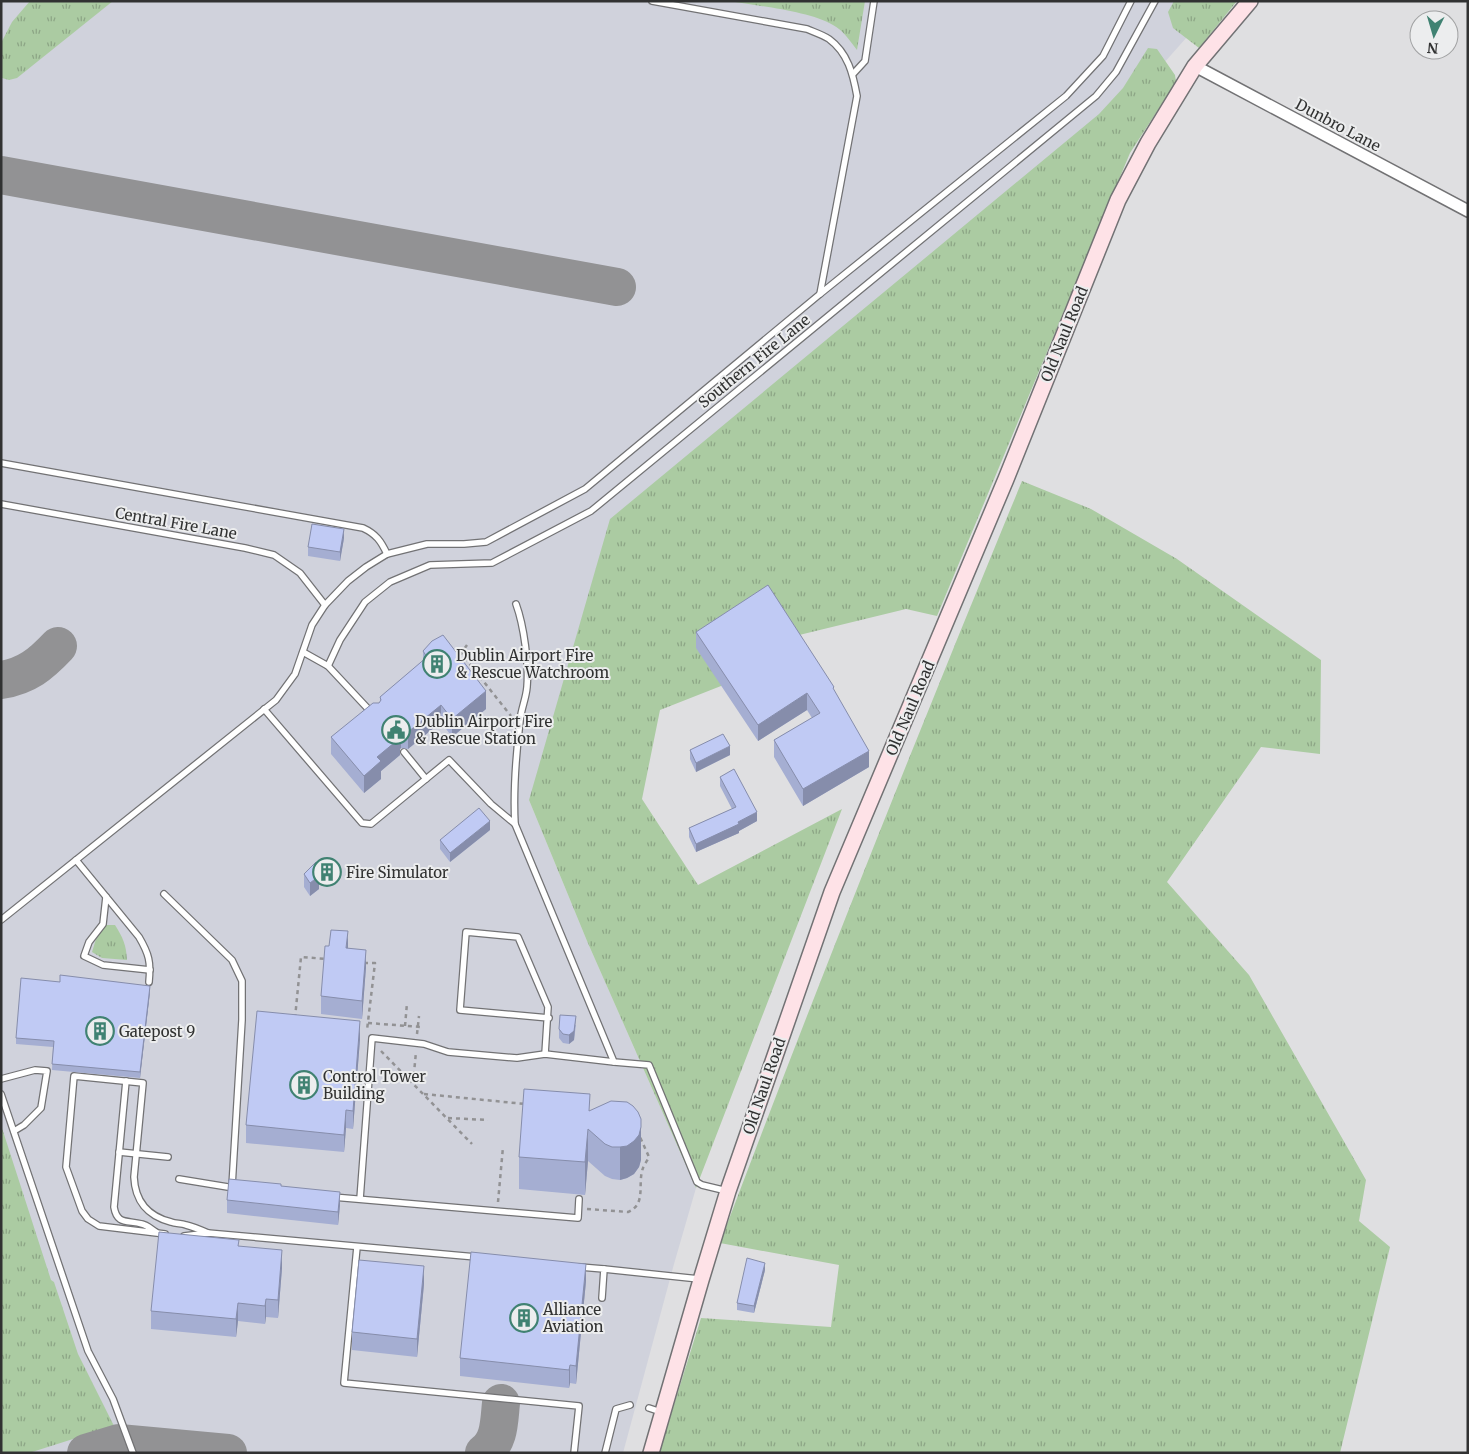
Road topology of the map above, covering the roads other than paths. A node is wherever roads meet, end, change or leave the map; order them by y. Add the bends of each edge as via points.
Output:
1 (652, 1) edge
2 (874, 1) edge
3 (1131, 1) edge
4 (1155, 1) edge
5 (1250, 1) edge
6 (1195, 66) junction
7 (853, 74) junction
8 (1468, 211) edge
9 (820, 294) junction
10 (1, 463) edge
11 (1, 504) edge
12 (387, 554) junction
13 (516, 604) dead end
14 (325, 605) junction
15 (303, 652) junction
16 (328, 666) junction
17 (264, 709) junction
18 (376, 718) edge
19 (404, 752) dead end
20 (426, 779) junction
21 (515, 824) junction
22 (76, 860) junction
23 (164, 894) dead end
24 (106, 897) junction
25 (1, 920) edge
26 (150, 970) junction
27 (149, 982) dead end
28 (549, 1018) junction
29 (545, 1054) junction
30 (614, 1062) junction
31 (1, 1078) edge
32 (126, 1081) junction
33 (1, 1094) edge
34 (14, 1131) junction
35 (119, 1152) junction
36 (136, 1154) junction
37 (168, 1157) dead end
38 (180, 1179) dead end
39 (232, 1188) junction
40 (241, 1188) edge
41 (728, 1191) junction
42 (330, 1196) edge
43 (360, 1199) junction
44 (579, 1199) dead end
45 (158, 1233) junction
46 (208, 1233) junction
47 (357, 1247) junction
48 (480, 1257) edge
49 (575, 1266) edge
50 (604, 1269) junction
51 (701, 1280) junction
52 (602, 1298) dead end
53 (630, 1405) dead end
54 (133, 1453) edge
55 (574, 1453) edge
56 (604, 1453) edge
57 (651, 1453) edge

1 - 7 lane via 807,30 829,39 843,53
2 - 7 lane via 865,62
3 - 9 lane via 1102,56 1066,96
4 - 16 lane, Southern Fire Lane via 1116,72 1096,96 591,511 492,563 430,565 390,582 365,602 340,640
5 - 6 main road, Old Naul Road
6 - 8 street, Dunbro Lane
6 - 41 main road, Old Naul Road via 1118,200 1006,479 832,892
7 - 9 lane via 857,96 854,119
9 - 12 lane via 585,489 486,542 427,544
10 - 12 lane via 363,528 380,540
11 - 14 lane, Central Fire Lane via 274,555 300,572
12 - 14 lane via 348,581
13 - 21 lane via 528,664 527,689 520,718
14 - 15 lane via 312,625
15 - 16 lane
15 - 17 lane via 295,674 276,700
16 - 18 lane
17 - 20 lane via 362,823 371,824
17 - 22 lane
19 - 20 lane
20 - 21 lane via 449,760
21 - 30 lane
22 - 24 lane
22 - 25 lane
23 - 39 lane via 232,960 242,981
24 - 26 lane via 147,950
24 - 26 lane via 102,924 89,942 84,956 103,965
26 - 27 lane
28 - 28 lane via 460,1010 466,932 518,936 548,1007
28 - 29 lane
29 - 30 lane
29 - 43 lane via 516,1058 448,1052 424,1044 372,1038
30 - 41 lane via 649,1065 697,1182
31 - 34 lane via 35,1070 47,1071 41,1108
32 - 35 lane
32 - 36 lane via 143,1083
32 - 45 lane via 74,1076 66,1167 88,1219 99,1226
33 - 34 lane
34 - 54 lane via 88,1351 114,1399
35 - 36 lane
35 - 45 lane via 116,1214 124,1221 143,1224
36 - 37 lane
36 - 46 lane via 134,1189 150,1213
38 - 39 lane
39 - 40 lane
41 - 51 main road, Old Naul Road
42 - 43 lane
43 - 44 lane via 578,1218
45 - 46 lane via 184,1236
46 - 47 lane
47 - 48 lane
47 - 55 lane via 344,1383 579,1406
49 - 50 lane
50 - 51 lane
50 - 52 lane
51 - 57 main road, Old Naul Road via 656,1410
53 - 56 lane via 616,1409

